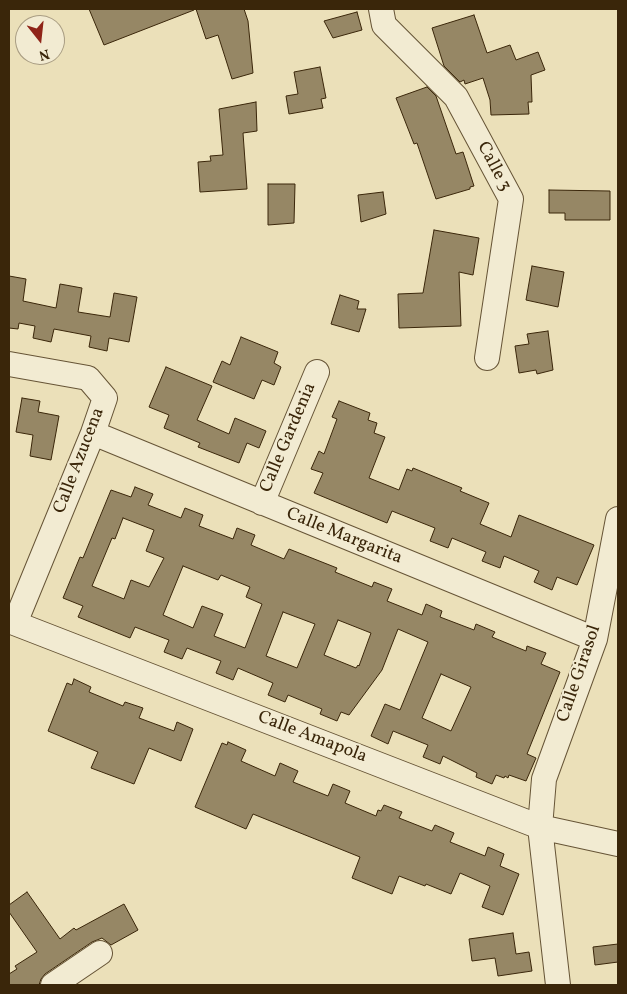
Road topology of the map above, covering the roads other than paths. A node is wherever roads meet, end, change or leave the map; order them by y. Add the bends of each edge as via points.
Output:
1 (381, 9) edge
2 (487, 358) dead end
3 (9, 364) edge
4 (317, 372) dead end
5 (93, 433) junction
6 (262, 503) junction
7 (618, 519) edge
8 (12, 622) edge
9 (595, 639) junction
10 (540, 827) junction
11 (618, 844) edge
12 (100, 952) dead end
13 (53, 985) edge
14 (558, 985) edge

1 - 2 street, Calle 3 via 384,25 456,97 511,199
3 - 5 street, Calle Azucena via 88,378 105,398
4 - 6 street, Calle Gardenia
5 - 6 street, Calle Margarita
5 - 8 street, Calle Azucena
6 - 9 street, Calle Margarita
7 - 9 street, Calle Girasol
8 - 10 street, Calle Amapola
9 - 10 street, Calle Girasol via 544,779
10 - 11 street, Calle Amapola
10 - 14 street, Calle Girasol
12 - 13 street

